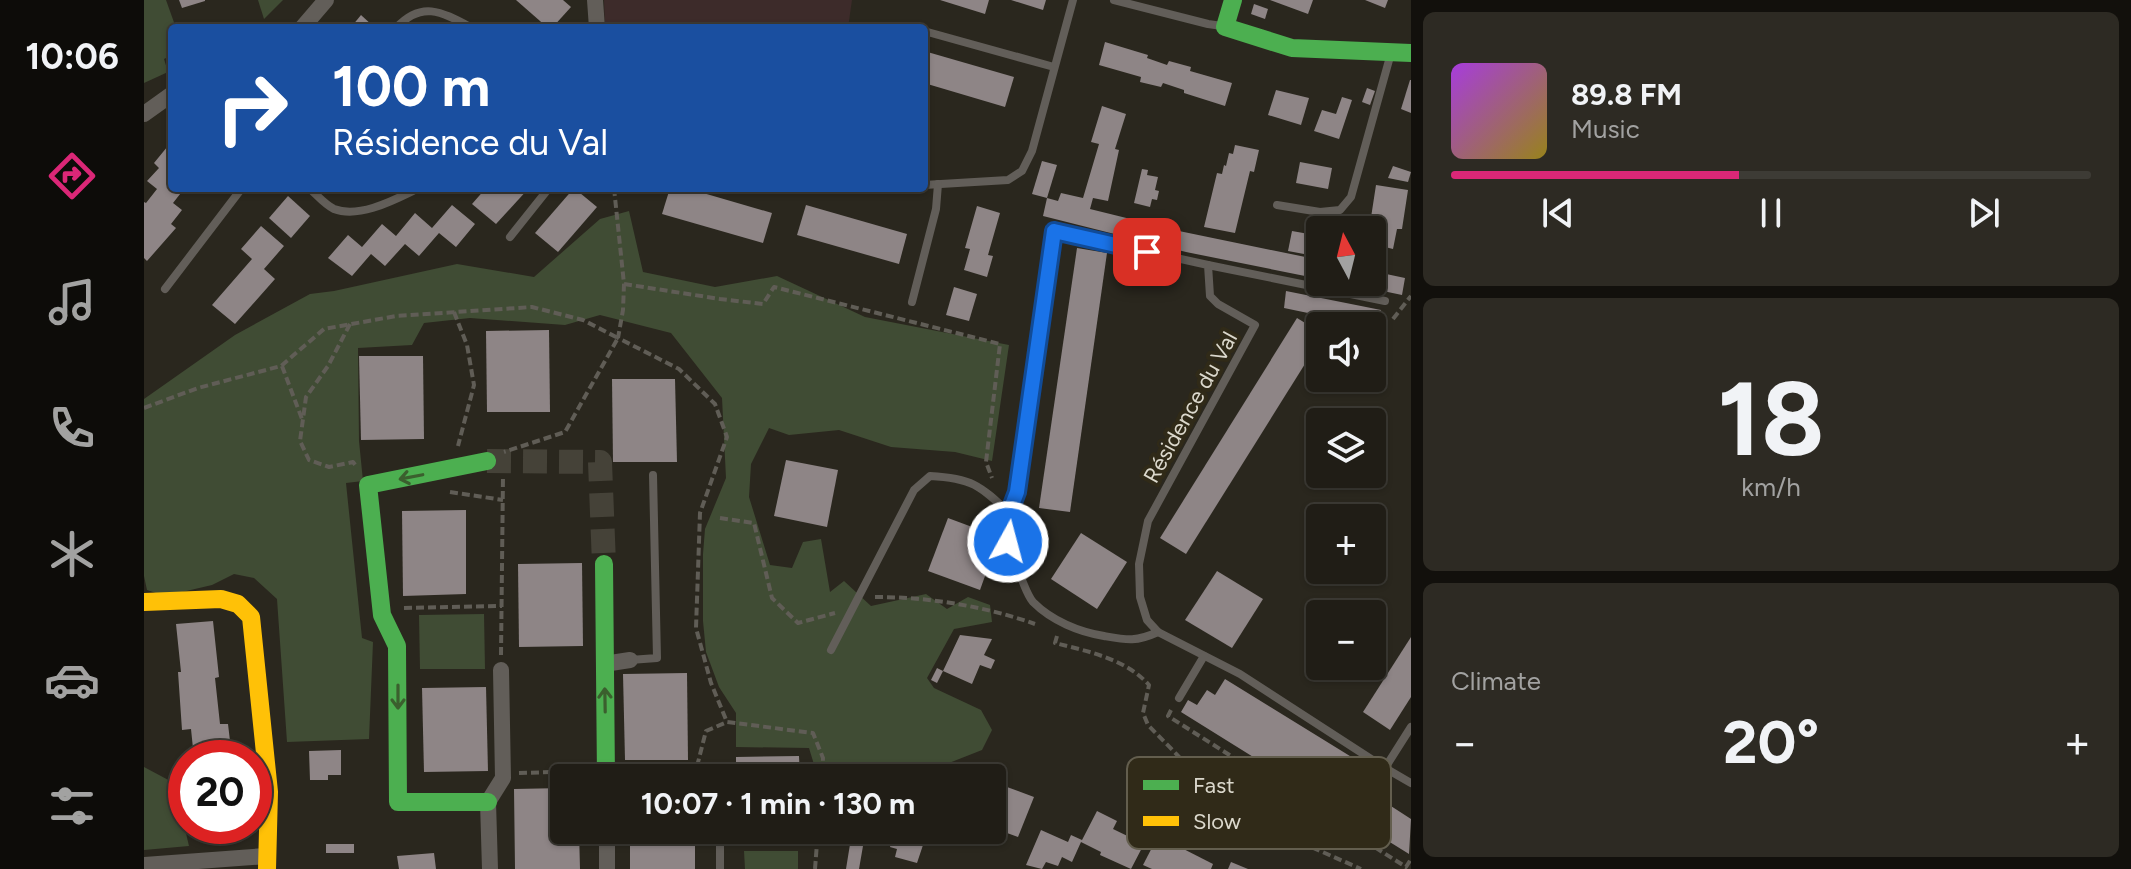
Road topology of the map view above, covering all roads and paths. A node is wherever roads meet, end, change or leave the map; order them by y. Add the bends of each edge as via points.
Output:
1 (326, 0) edge
2 (595, 0) edge
3 (1073, 0) edge
4 (1114, 0) edge
5 (1233, 0) edge
6 (309, 24) edge
7 (400, 24) edge
8 (465, 24) edge
9 (597, 24) edge
10 (1225, 27) junction
11 (928, 32) edge
12 (1391, 53) junction
13 (1411, 53) edge
14 (1054, 67) junction
15 (168, 97) edge
16 (144, 114) edge
17 (938, 184) junction
18 (928, 185) edge
19 (239, 192) edge
20 (314, 192) edge
21 (410, 192) edge
22 (546, 192) edge
23 (614, 192) edge
24 (1277, 205) dead end
25 (510, 237) dead end
26 (1208, 265) junction
27 (624, 284) junction
28 (165, 289) dead end
29 (1411, 296) edge
30 (1385, 301) dead end
31 (912, 302) dead end
32 (454, 311) junction
33 (1393, 319) dead end
34 (350, 324) junction
35 (618, 338) junction
36 (282, 366) dead end
37 (144, 408) edge
38 (303, 421) junction
39 (487, 461) tunnel mouth
40 (453, 468) junction
41 (653, 475) dead end
42 (368, 485) junction
43 (1008, 511) junction
44 (720, 518) dead end
45 (604, 564) tunnel mouth
46 (859, 597) junction
47 (144, 602) edge
48 (502, 606) junction
49 (381, 608) junction
50 (1044, 627) dead end
51 (1158, 632) junction
52 (1055, 643) dead end
53 (831, 650) dead end
54 (1204, 656) junction
55 (630, 660) joint
56 (604, 664) junction
57 (501, 670) joint
58 (1179, 698) joint
59 (727, 722) junction
60 (1411, 727) edge
61 (1179, 757) edge
62 (1233, 757) edge
63 (1368, 757) edge
64 (1391, 759) edge
65 (606, 764) edge
66 (698, 764) edge
67 (823, 764) edge
68 (1391, 771) edge
69 (503, 773) junction
70 (550, 773) edge
71 (1411, 783) edge
72 (488, 802) junction
73 (607, 844) edge
74 (720, 844) edge
75 (817, 844) edge
76 (1316, 849) edge
77 (1378, 849) edge
78 (1411, 859) edge
79 (266, 863) edge
80 (144, 865) edge
81 (490, 869) edge
82 (607, 869) edge
83 (720, 869) edge
84 (815, 869) edge
85 (1361, 869) edge

1 - 6 street
2 - 9 street
3 - 14 lane
4 - 10 lane
5 - 10 street
7 - 8 lane via 427,9
10 - 12 street via 1292,48
11 - 14 lane
12 - 13 street
12 - 24 lane via 1351,197 1340,210
14 - 17 lane via 1022,171 1008,180
15 - 16 street
17 - 18 lane
17 - 31 lane
19 - 28 lane
20 - 21 lane via 333,208 360,212
22 - 25 lane
23 - 27 path
26 - 30 lane
26 - 43 lane via 1054,231 1017,492
26 - 51 lane, Résidence du Val via 1210,296 1255,325 1148,521 1139,564 1140,597 1147,620
27 - 35 path
27 - 43 path via 763,304 774,287 1000,344 986,462
29 - 33 path
32 - 34 path
32 - 35 path via 532,307 583,320
32 - 40 path via 474,385
34 - 37 path via 324,329 281,366
34 - 38 path via 306,397
35 - 48 path via 565,432 503,452
35 - 59 path via 679,369 715,404 727,437 700,513 696,628
36 - 38 path
38 - 42 path via 300,441 309,460 329,467 353,462
39 - 40 street
40 -> 42 street
41 - 55 lane via 657,658
42 - 49 street
43 - 46 lane via 981,487 930,476 914,490
43 - 51 lane via 1008,542 1032,600 1084,632 1142,640
44 - 46 path via 754,523 772,598 798,623 834,614
45 - 56 street
46 - 50 path via 909,597 1002,613
46 - 53 lane
47 - 79 street via 221,599 238,604 251,617 269,792
48 - 49 path
48 - 57 path
49 -> 72 street via 397,646 398,802
51 - 54 lane
52 - 61 path via 1094,653 1140,675 1149,685 1143,713 1148,725
54 - 58 lane
54 - 63 lane
55 - 56 street
65 -> 56 street
57 - 69 street
58 - 62 path via 1168,716
59 - 66 path via 706,731
59 - 67 path via 813,733
60 - 64 lane
68 - 71 lane
69 - 70 path
69 - 72 street
72 - 81 street
73 - 82 street
74 - 83 lane
75 - 84 path
76 - 85 path
77 - 78 path via 1406,867
79 - 80 street

